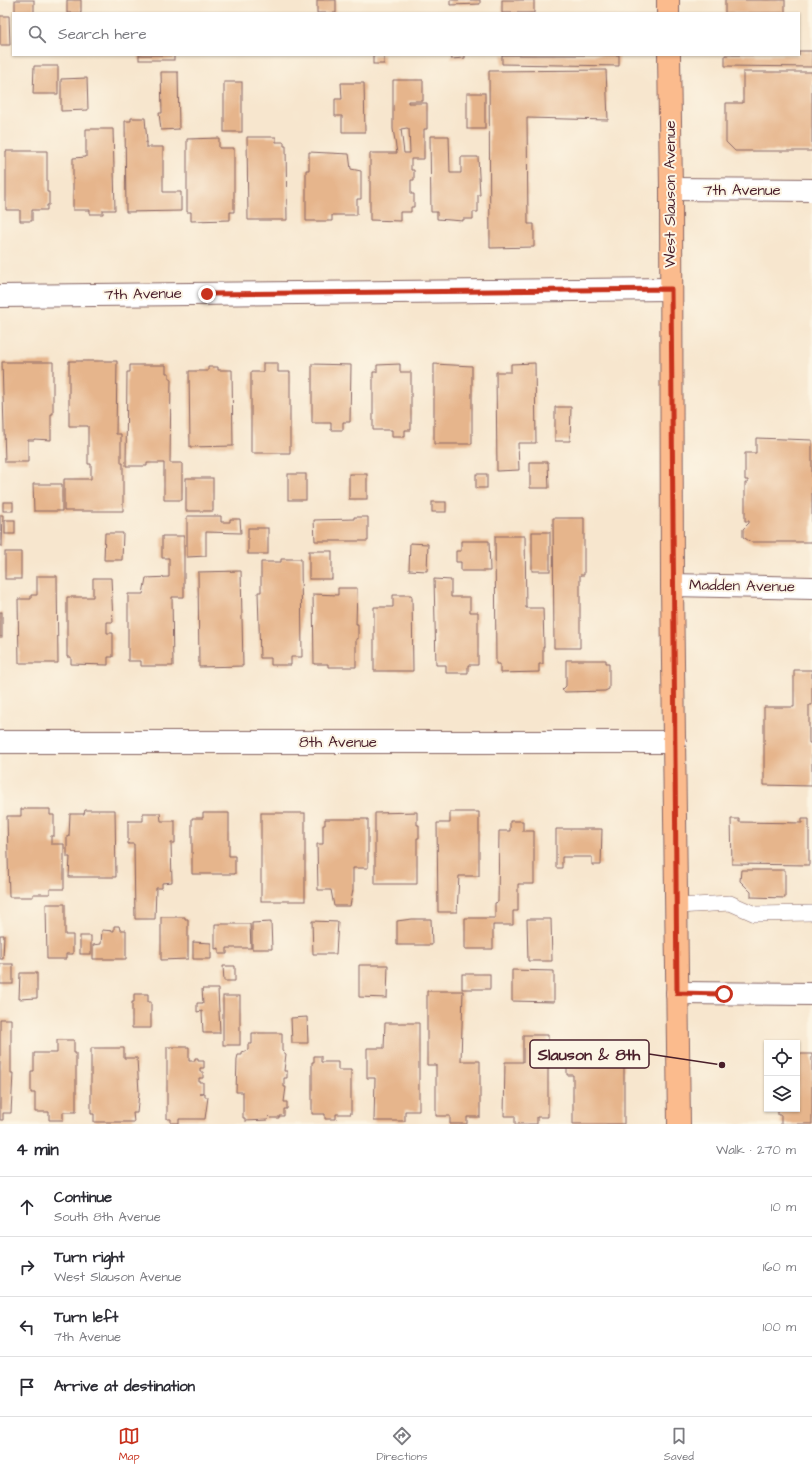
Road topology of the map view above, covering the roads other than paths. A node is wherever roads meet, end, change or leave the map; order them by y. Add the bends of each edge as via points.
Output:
1 (668, 0) edge
2 (668, 12) edge
3 (669, 56) edge
4 (671, 189) junction
5 (812, 190) edge
6 (671, 289) junction
7 (0, 296) edge
8 (672, 585) junction
9 (812, 588) edge
10 (0, 742) edge
11 (675, 742) junction
12 (677, 906) junction
13 (812, 913) edge
14 (677, 993) junction
15 (812, 994) edge
16 (679, 1124) edge

1 - 2 main road
3 - 4 main road, West Slauson Avenue
4 - 5 street, 7th Avenue
4 - 6 main road, West Slauson Avenue
6 - 7 street, 7th Avenue
6 - 8 main road, West Slauson Avenue
8 - 9 street, Madden Avenue
8 - 11 main road, West Slauson Avenue
10 - 11 street, 8th Avenue
11 - 12 main road, West Slauson Avenue
12 - 13 lane via 730,903 755,914
12 - 14 main road, West Slauson Avenue
14 - 15 street
14 - 16 main road, West Slauson Avenue

